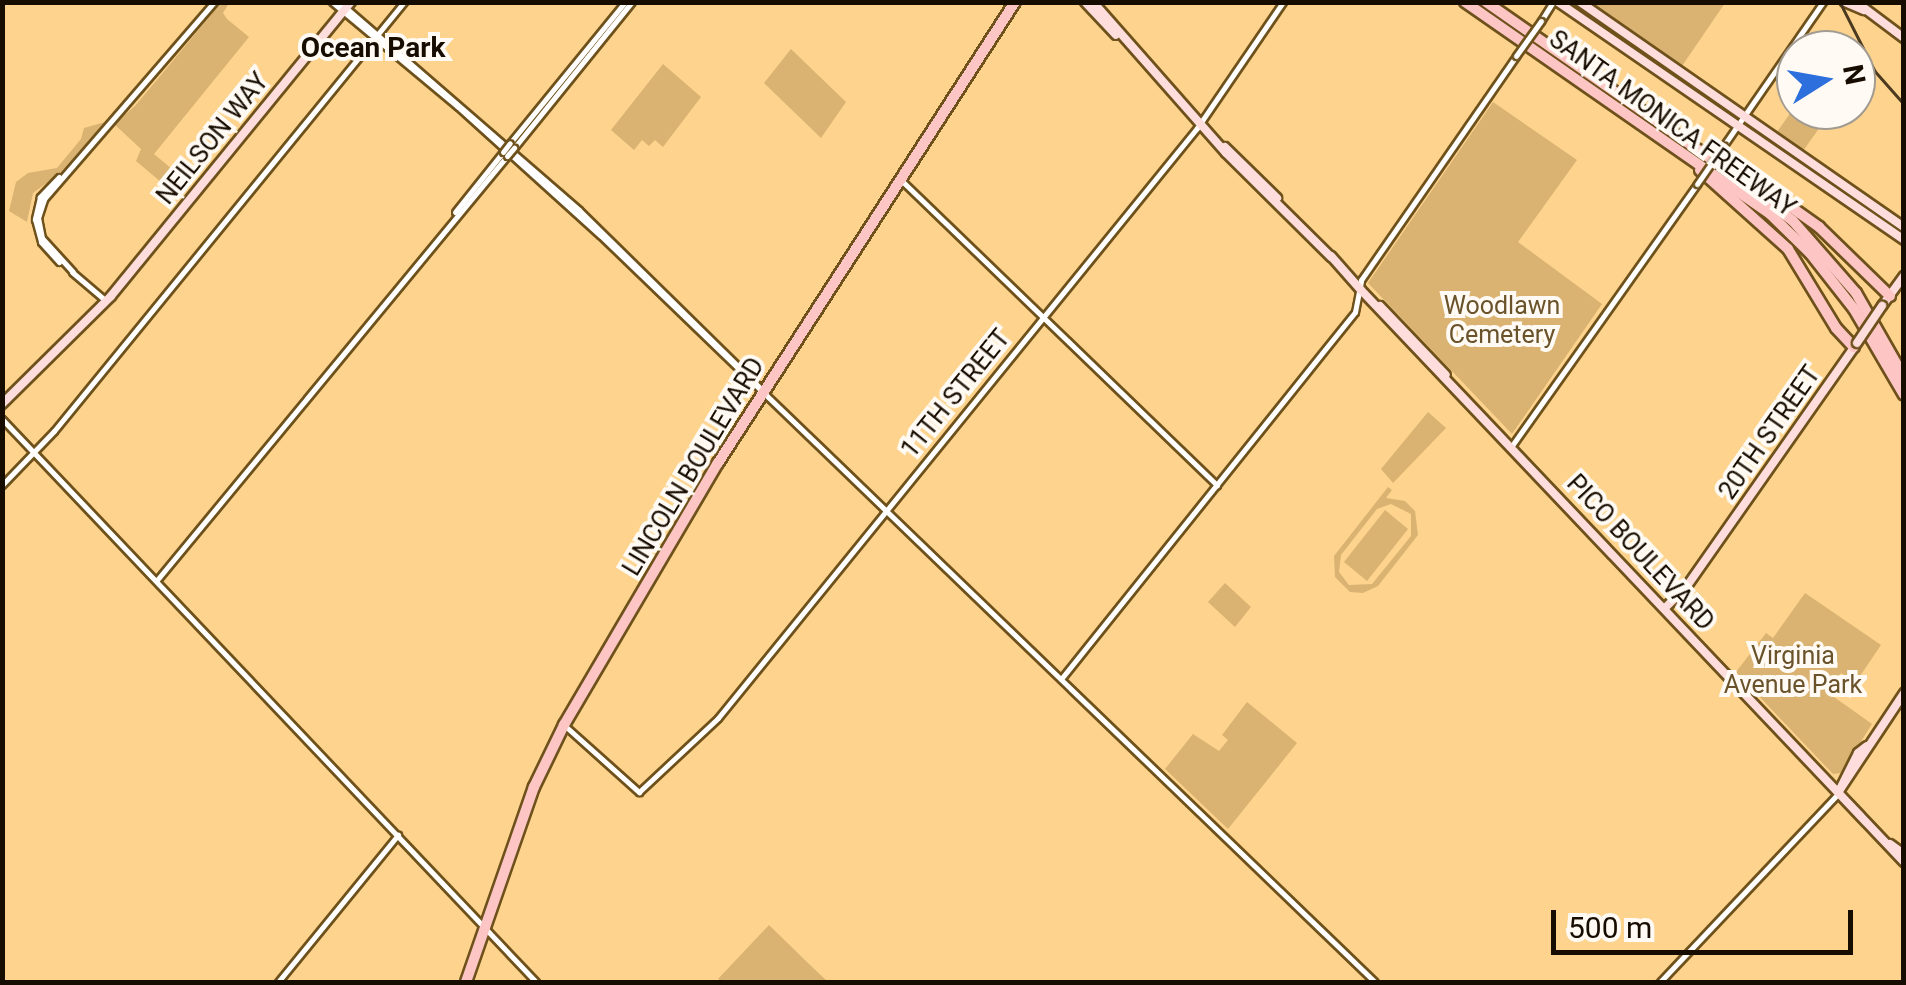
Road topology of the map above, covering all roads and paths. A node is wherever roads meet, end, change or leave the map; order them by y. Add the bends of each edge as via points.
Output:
1 (214, 2) edge
2 (404, 2) edge
3 (628, 2) edge
4 (1015, 2) edge
5 (1084, 2) edge
6 (1093, 2) edge
7 (1283, 2) edge
8 (1466, 2) edge
9 (1486, 2) edge
10 (1556, 2) edge
11 (1580, 2) edge
12 (1823, 2) edge
13 (1844, 2) edge
14 (342, 6) edge
15 (1860, 6) edge
16 (376, 36) junction
17 (1904, 38) edge
18 (1123, 39) junction
19 (1657, 121) junction
20 (1741, 121) junction
21 (1202, 122) junction
22 (1641, 123) junction
23 (900, 179) junction
24 (1904, 227) edge
25 (1904, 240) edge
26 (618, 251) junction
27 (1904, 276) edge
28 (1361, 290) junction
29 (1890, 296) junction
30 (667, 297) junction
31 (106, 300) junction
32 (1044, 318) junction
33 (1856, 345) junction
34 (1904, 377) edge
35 (763, 391) junction
36 (1904, 395) edge
37 (2, 404) edge
38 (2, 419) edge
39 (1512, 447) junction
40 (35, 453) junction
41 (2, 485) edge
42 (1216, 485) junction
43 (886, 512) junction
44 (156, 580) junction
45 (1665, 608) junction
46 (1061, 679) junction
47 (1904, 692) edge
48 (564, 725) junction
49 (1839, 791) junction
50 (398, 834) junction
51 (1886, 842) junction
52 (1904, 854) edge
53 (1904, 862) edge
54 (484, 927) junction
55 (278, 982) edge
56 (466, 982) edge
57 (536, 982) edge
58 (1375, 982) edge
59 (1660, 982) edge

1 - 31 street via 42,202 39,225 46,244
2 - 16 street
3 - 44 street, bridge
4 - 23 highway, LINCOLN BOULEVARD
5 - 18 main road, PICO BOULEVARD
6 - 18 main road, PICO BOULEVARD
7 - 21 street, 11TH STREET
8 - 22 highway, SANTA MONICA FREEWAY
9 - 19 highway, SANTA MONICA FREEWAY
10 - 20 main road
10 - 28 street, bridge via 1368,269
11 - 20 main road
12 - 20 street
13 - 15 main road
14 - 16 street
14 - 31 main road, NEILSON WAY
15 - 17 main road
16 - 26 street
16 - 26 street
16 - 40 street
18 - 21 main road, PICO BOULEVARD
19 - 29 highway via 1793,206
19 - 34 highway, SANTA MONICA FREEWAY via 1806,234 1862,303
20 - 24 main road
20 - 25 main road
20 - 39 street, bridge
21 - 28 main road, PICO BOULEVARD
21 - 32 street, 11TH STREET
22 - 33 highway via 1780,240 1836,328
22 - 36 highway, SANTA MONICA FREEWAY via 1738,189 1810,253 1854,309
23 - 32 street
23 - 35 highway, LINCOLN BOULEVARD
26 - 30 street
26 - 30 street
27 - 29 main road, 20TH STREET
28 - 39 main road, PICO BOULEVARD
28 - 42 street via 1355,312
29 - 33 main road, 20TH STREET, bridge
30 - 35 street
30 - 35 street
31 - 37 main road, NEILSON WAY
32 - 42 street
32 - 43 street, 11TH STREET
33 - 45 main road, 20TH STREET
35 - 43 street
35 - 48 highway, LINCOLN BOULEVARD
38 - 40 street
39 - 45 main road, PICO BOULEVARD
40 - 41 street
40 - 44 street
42 - 46 street
43 - 46 street
43 - 48 street, 11TH STREET via 720,716 639,792
44 - 50 street
45 - 49 main road, PICO BOULEVARD
46 - 58 street
47 - 49 main road
48 - 54 highway, LINCOLN BOULEVARD via 534,785
49 - 51 main road, PICO BOULEVARD
49 - 59 street
50 - 54 street
50 - 55 street
51 - 52 main road, PICO BOULEVARD
51 - 53 main road, PICO BOULEVARD
54 - 56 highway, LINCOLN BOULEVARD
54 - 57 street

